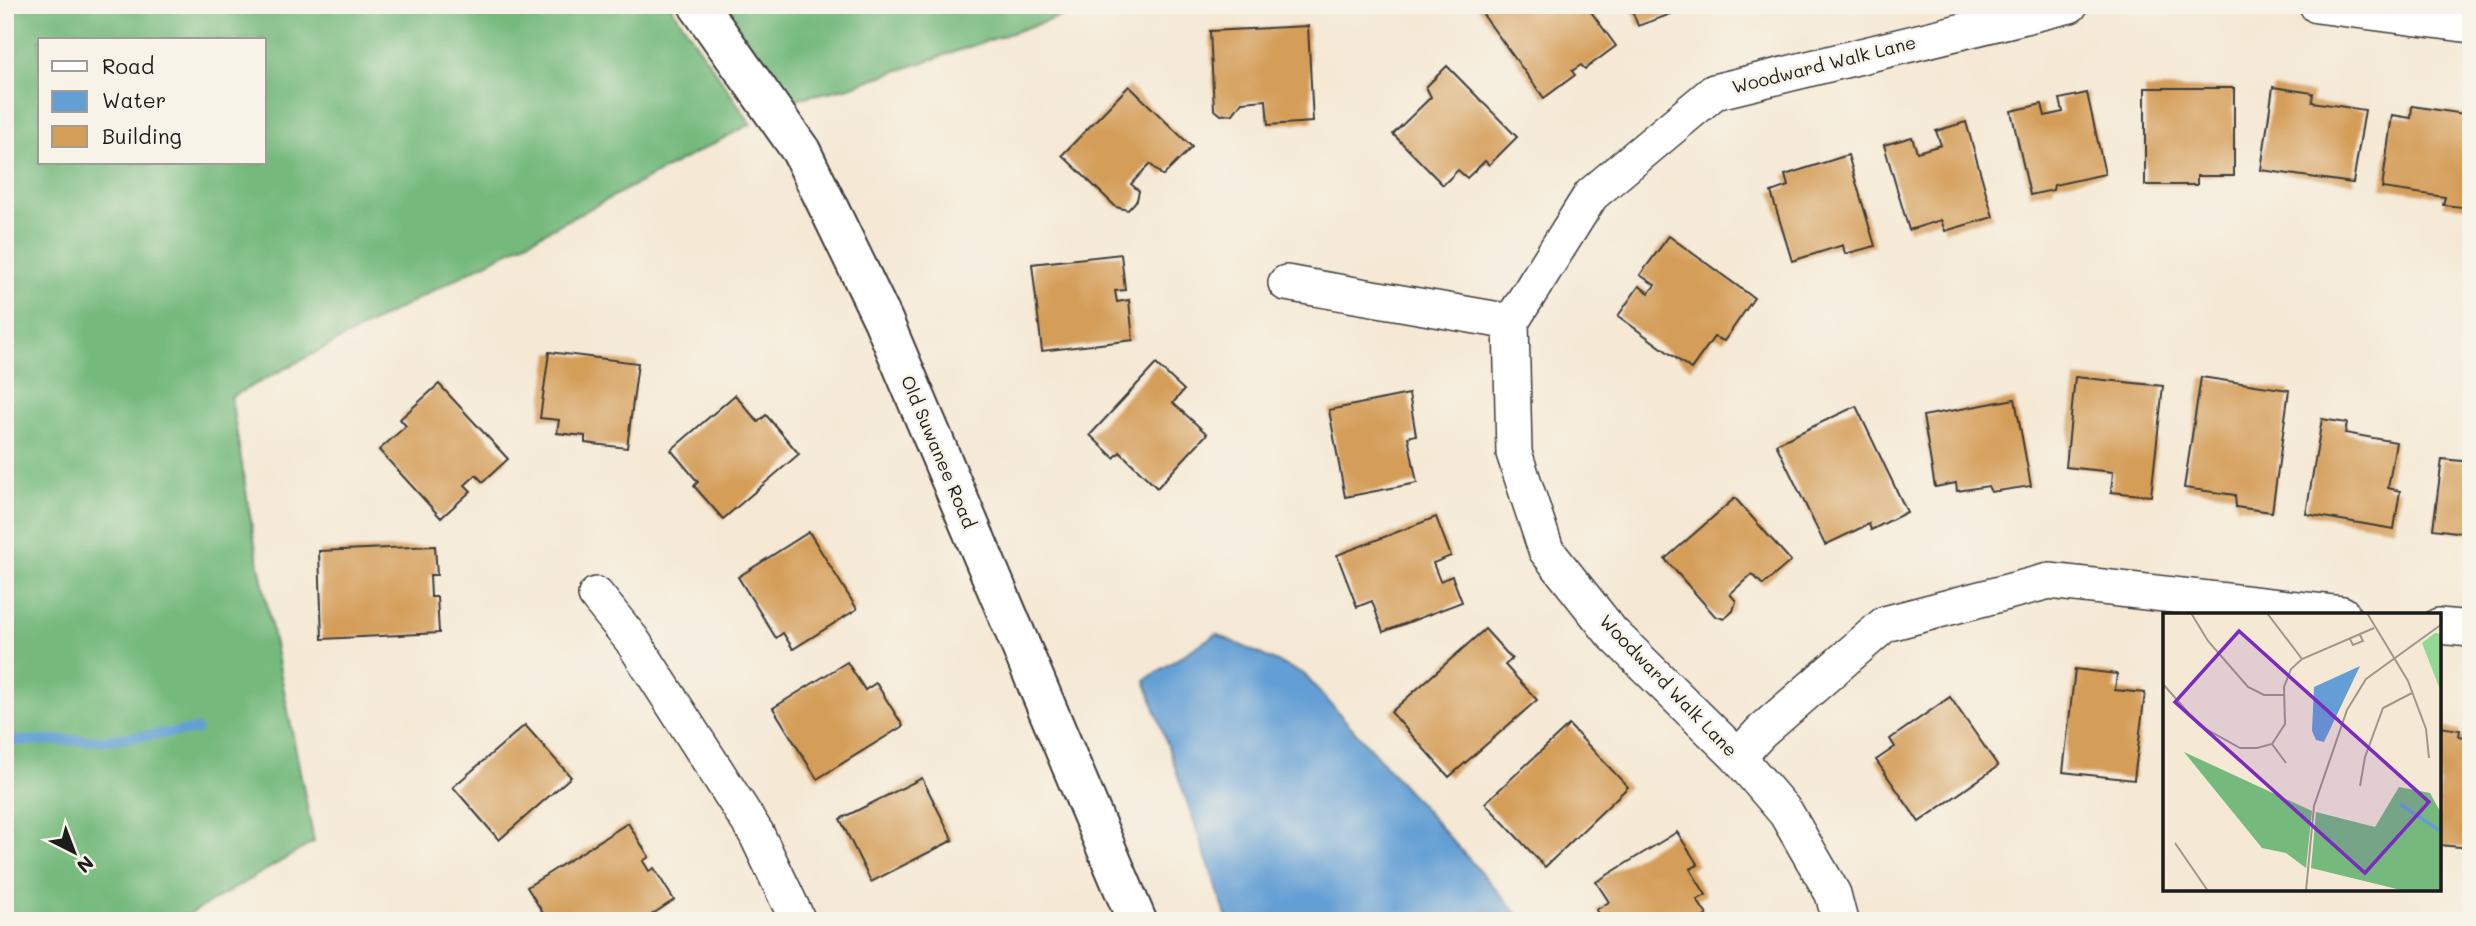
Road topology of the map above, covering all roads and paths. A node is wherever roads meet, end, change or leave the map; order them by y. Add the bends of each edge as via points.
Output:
1 (698, 5) edge
2 (2070, 5) edge
3 (2317, 5) edge
4 (2471, 25) edge
5 (1286, 283) dead end
6 (1511, 323) junction
7 (596, 595) dead end
8 (2333, 613) edge
9 (2441, 626) edge
10 (2471, 629) edge
11 (1738, 757) junction
12 (798, 921) edge
13 (1137, 921) edge
14 (1840, 921) edge

1 - 13 street, Old Suwanee Road via 801,151 877,308
2 - 6 street, Woodward Walk Lane via 1714,92 1591,195
3 - 4 street
5 - 6 street
6 - 11 street, Woodward Walk Lane via 1514,453 1546,550 1611,632
7 - 12 street via 632,640 756,833
8 - 11 street via 2049,580 1885,624
9 - 10 street
11 - 14 street, Woodward Walk Lane via 1786,813 1833,894

